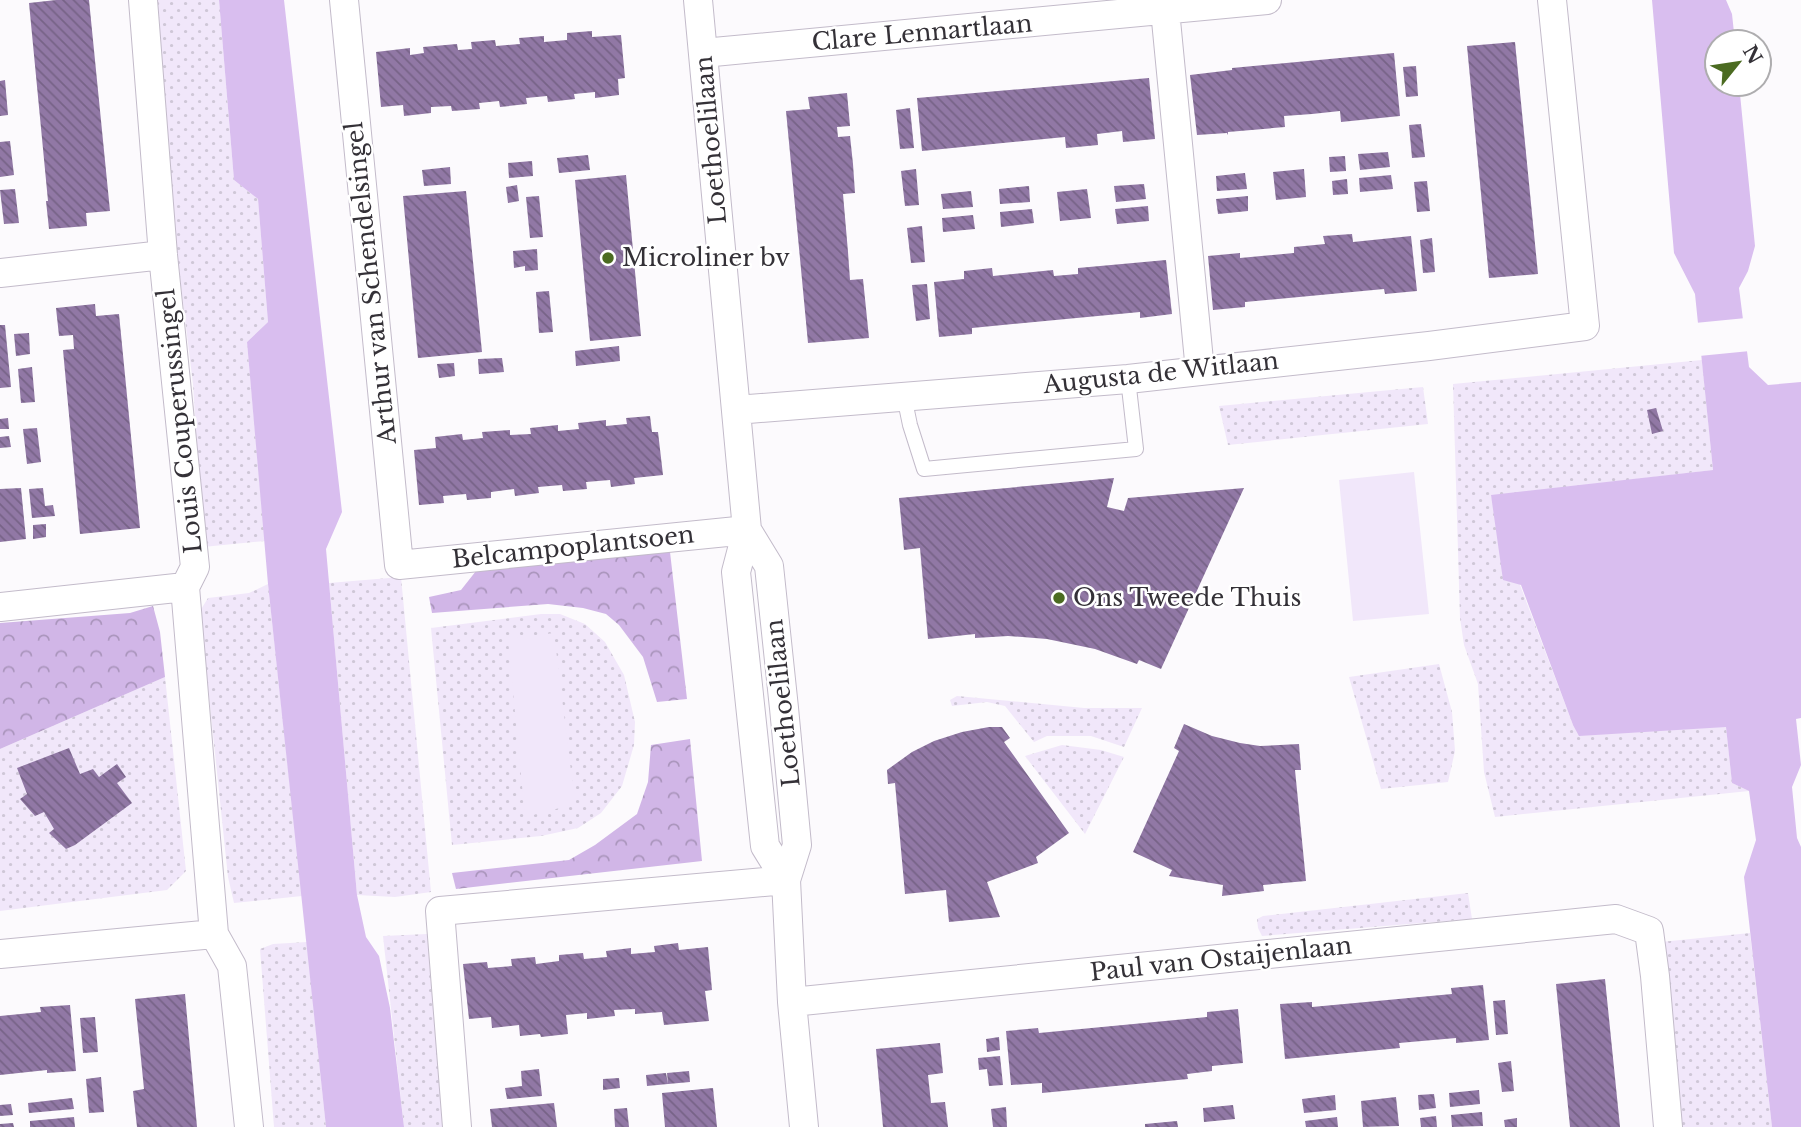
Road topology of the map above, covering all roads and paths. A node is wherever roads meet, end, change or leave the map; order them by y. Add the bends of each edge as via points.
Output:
1 (143, 0) edge
2 (698, 0) edge
3 (1267, 0) edge
4 (1552, 0) edge
5 (351, 1) edge
6 (1165, 10) junction
7 (703, 54) junction
8 (163, 255) junction
9 (0, 272) edge
10 (1199, 371) junction
11 (1128, 379) junction
12 (904, 396) junction
13 (736, 410) junction
14 (747, 530) junction
15 (399, 565) joint
16 (185, 587) junction
17 (0, 607) edge
18 (786, 880) junction
19 (214, 934) junction
20 (0, 954) edge
21 (792, 1002) junction
22 (249, 1127) edge
23 (457, 1127) edge
24 (804, 1127) edge
25 (1668, 1127) edge

1 - 8 street, Louis Couperussingel
2 - 7 street, Loethoelilaan
3 - 6 street, Clare Lennartlaan
4 - 10 street, Augusta de Witlaan via 1585,326
5 - 15 street, Arthur van Schendelsingel
6 - 7 street, Clare Lennartlaan
6 - 10 street
7 - 13 street, Loethoelilaan
8 - 9 street
8 - 16 street, Louis Couperussingel via 195,567
10 - 11 street, Augusta de Witlaan
11 - 12 street, Augusta de Witlaan
11 - 12 lane via 1136,449 924,468
12 - 13 street, Augusta de Witlaan
13 - 14 street, Loethoelilaan
14 - 15 street, Belcampoplantsoen
14 - 18 street, Loethoelilaan via 736,572 765,846
16 - 17 street
16 - 19 street, Louis Couperussingel
18 - 21 street, Loethoelilaan
18 - 23 street via 440,911
19 - 20 street
19 - 22 street, Louis Couperussingel via 233,966
21 - 24 street, Loethoelilaan
21 - 25 street, Paul van Ostaijenlaan via 1615,919 1648,931

